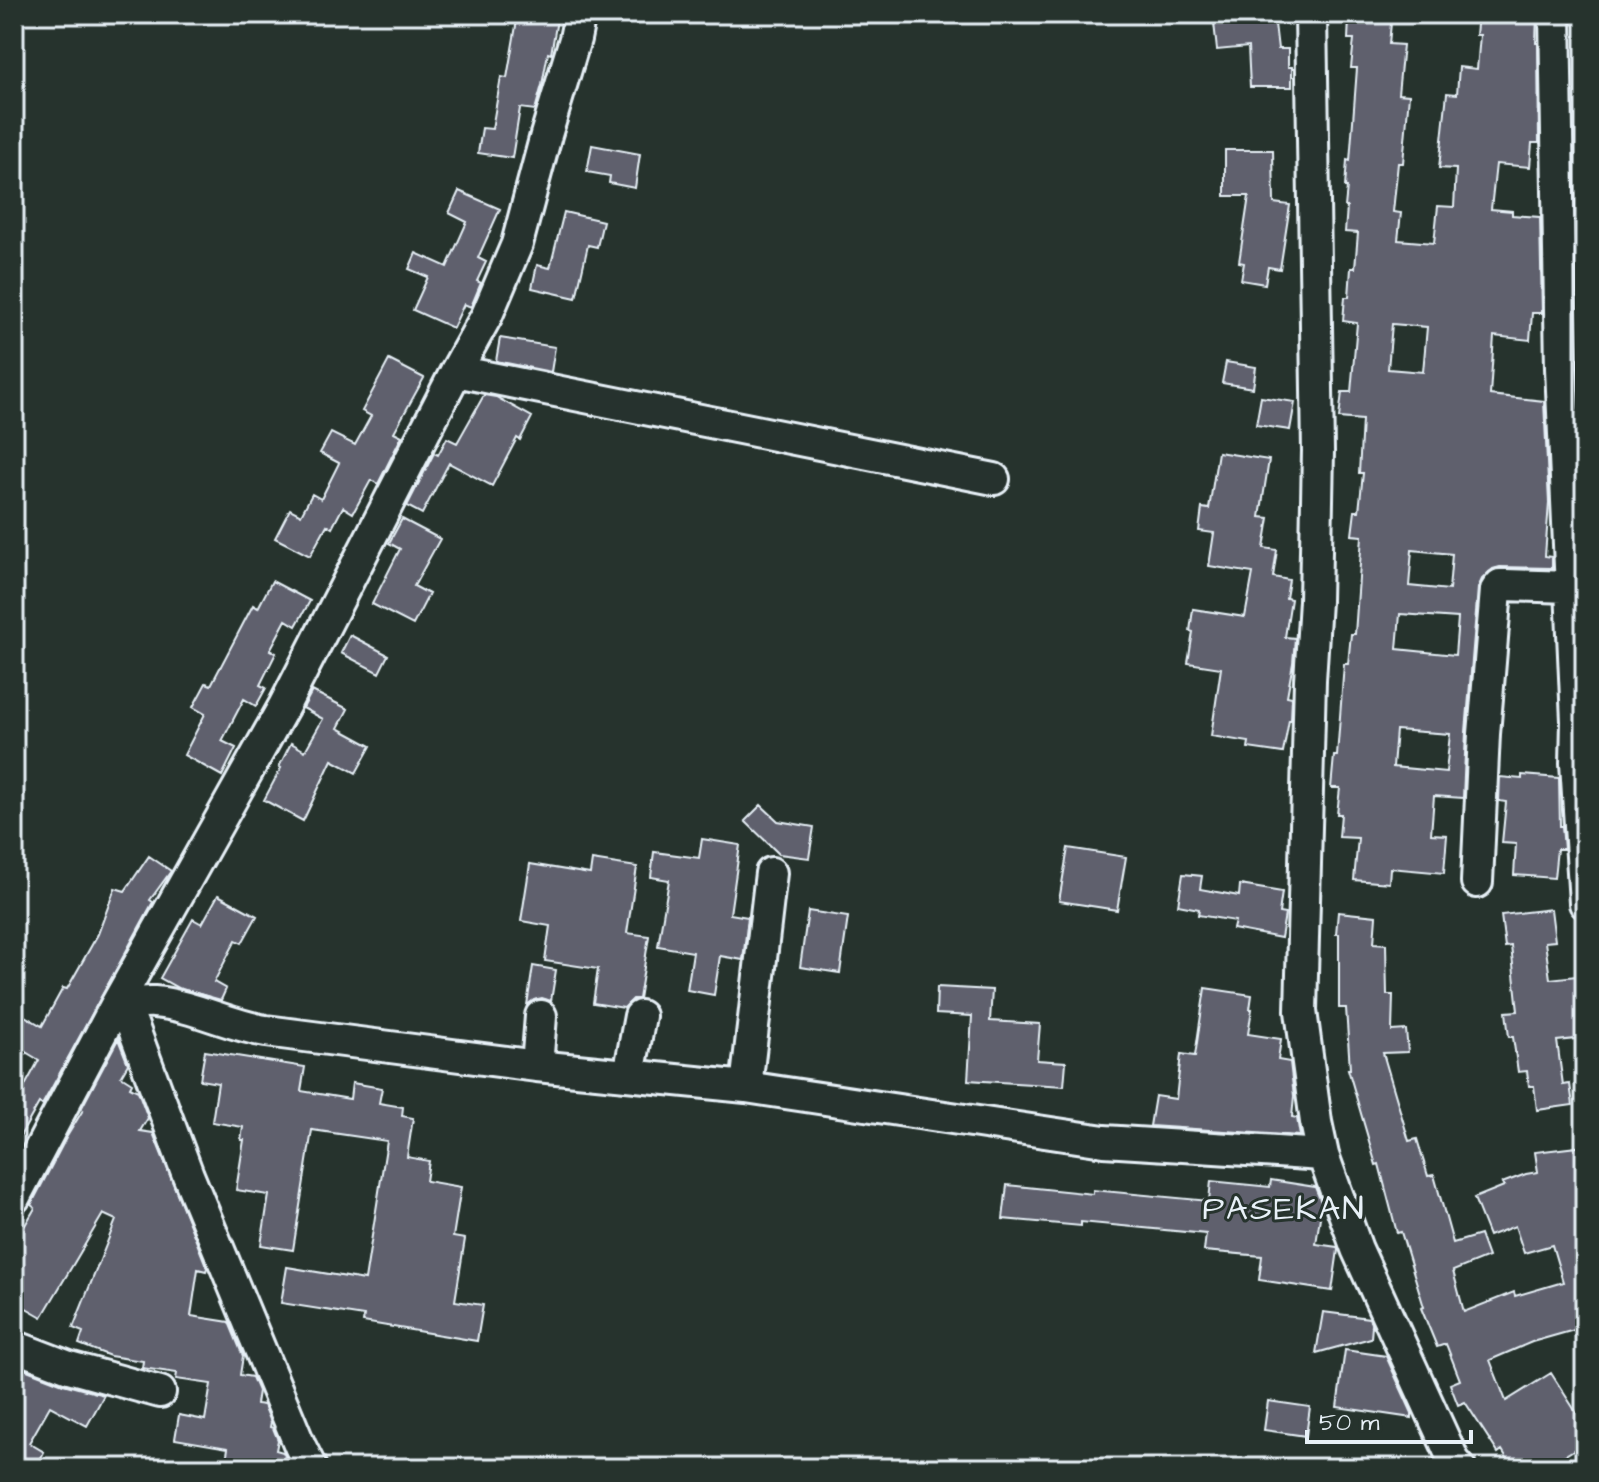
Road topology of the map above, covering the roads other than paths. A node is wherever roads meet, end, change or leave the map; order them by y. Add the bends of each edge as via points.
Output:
1 (580, 14) edge
2 (1311, 14) edge
3 (1555, 14) edge
4 (456, 371) junction
5 (994, 479) dead end
6 (1571, 587) junction
7 (771, 873) dead end
8 (1477, 882) dead end
9 (1585, 903) edge
10 (121, 1005) junction
11 (541, 1016) dead end
12 (640, 1016) dead end
13 (537, 1066) junction
14 (629, 1075) junction
15 (746, 1087) junction
16 (1323, 1155) junction
17 (14, 1198) edge
18 (14, 1346) edge
19 (160, 1392) dead end
20 (311, 1468) edge
21 (1460, 1468) edge

1 - 4 street via 517,244
2 - 16 street via 1318,451 1301,1011
3 - 6 street
4 - 5 street
4 - 10 street via 284,706
6 - 8 street via 1500,585 1496,590
6 - 9 street
7 - 15 street
10 - 13 street via 157,1002 256,1030
10 - 17 street
10 - 20 street
11 - 13 street
12 - 14 street
13 - 14 street
14 - 15 street
15 - 16 street via 1104,1141
16 - 21 street via 1357,1249
18 - 19 street

